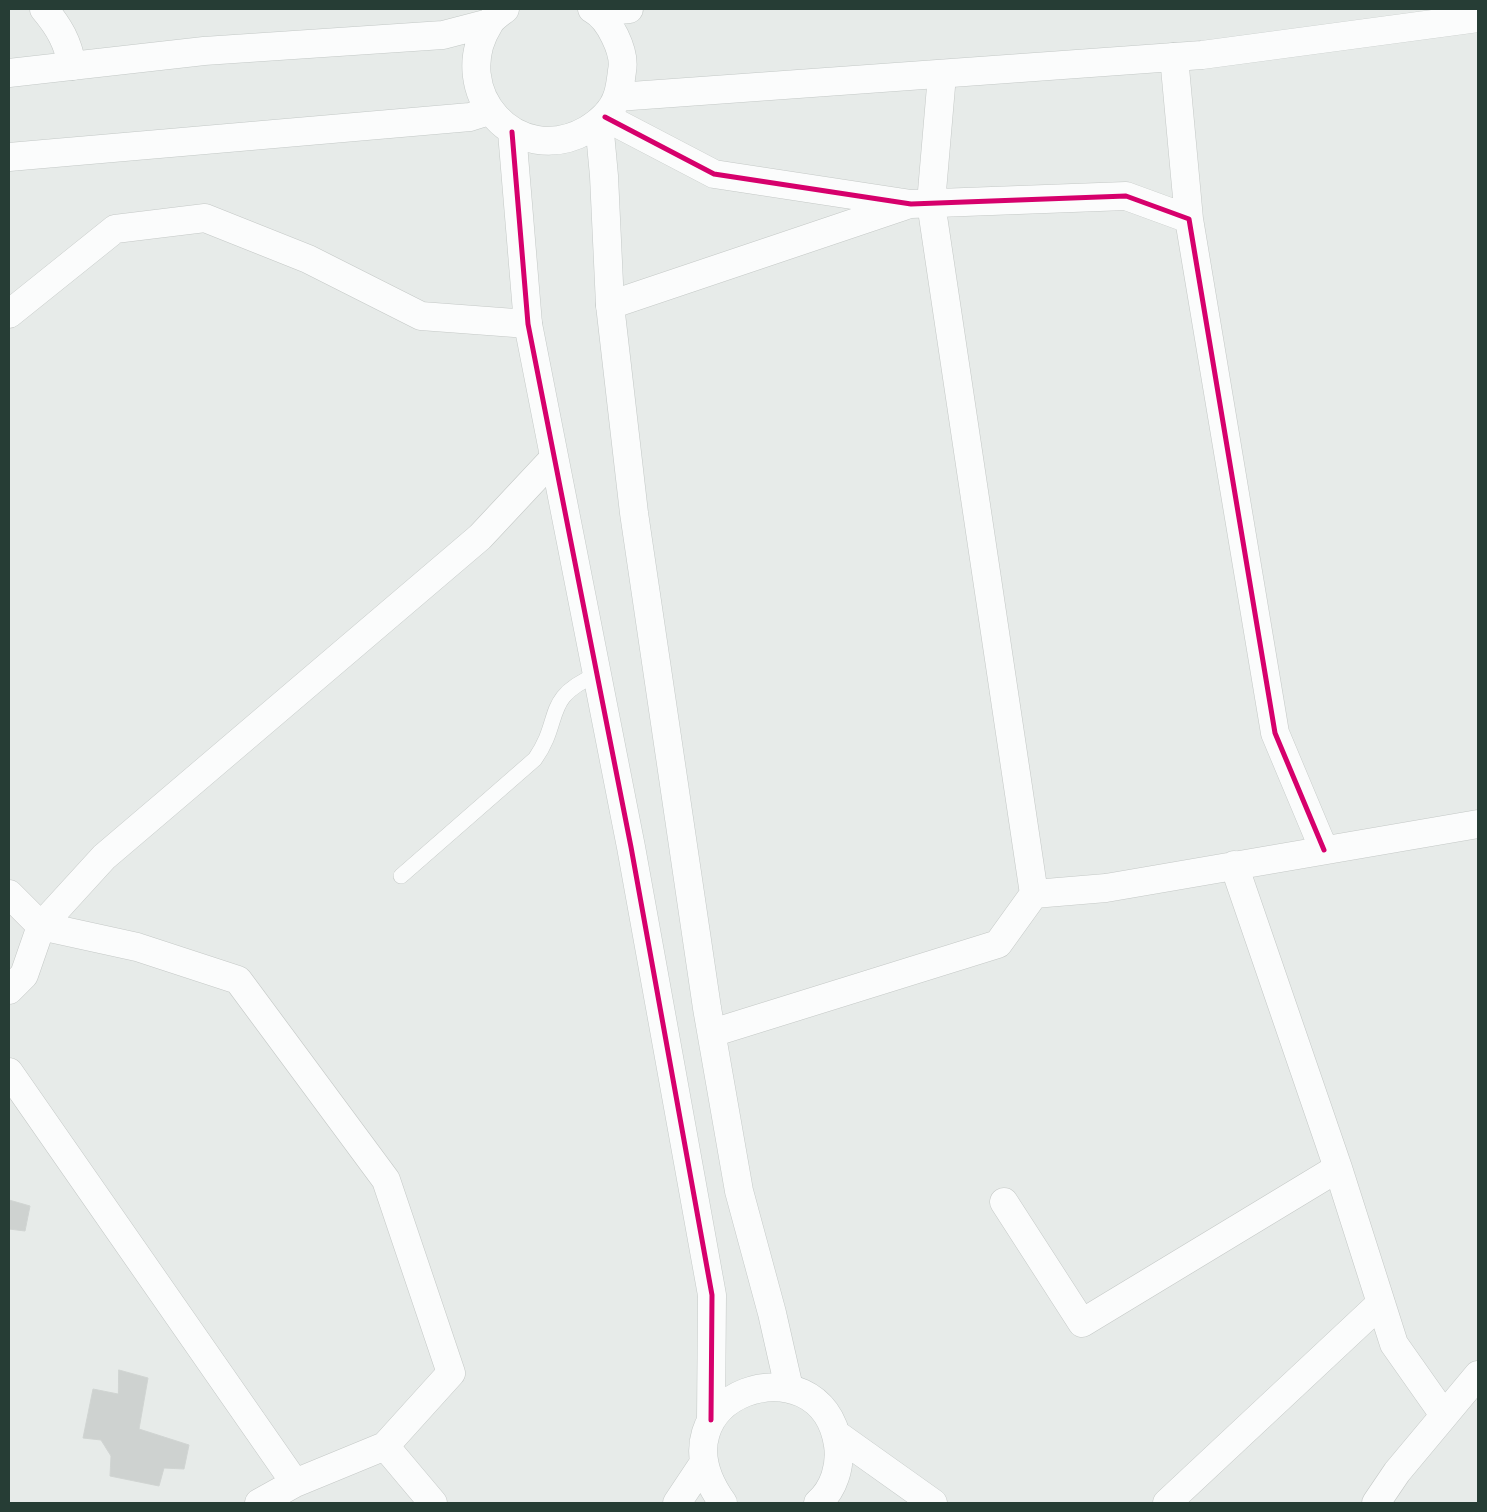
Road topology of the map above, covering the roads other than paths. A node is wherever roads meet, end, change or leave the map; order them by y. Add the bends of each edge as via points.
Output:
1 (44, 9) edge
2 (629, 9) edge
3 (595, 11) edge
4 (497, 16) edge
5 (1478, 18) edge
6 (1174, 57) junction
7 (72, 66) junction
8 (9, 73) edge
9 (942, 75) junction
10 (489, 111) junction
11 (607, 112) junction
12 (512, 132) junction
13 (9, 157) edge
14 (921, 203) junction
15 (1189, 219) junction
16 (610, 305) junction
17 (9, 314) edge
18 (528, 324) junction
19 (553, 459) junction
20 (596, 675) junction
21 (1478, 824) edge
22 (1324, 850) junction
23 (1234, 865) junction
24 (401, 876) dead end
25 (9, 894) edge
26 (1034, 894) junction
27 (41, 926) junction
28 (9, 990) edge
29 (712, 1033) junction
30 (9, 1072) edge
31 (1338, 1168) junction
32 (1004, 1202) dead end
33 (1381, 1303) junction
34 (1478, 1375) edge
35 (789, 1388) junction
36 (1444, 1415) junction
37 (711, 1420) junction
38 (836, 1434) junction
39 (385, 1446) junction
40 (703, 1464) junction
41 (294, 1483) junction
42 (260, 1503) edge
43 (433, 1503) edge
44 (677, 1503) edge
45 (723, 1503) edge
46 (818, 1503) edge
47 (933, 1503) edge
48 (1167, 1503) edge
49 (1376, 1503) edge

1 - 7 street via 60,28
2 - 3 street
3 - 11 street via 616,37 623,67
4 - 7 street via 443,35 204,51
4 - 10 street via 477,51 476,82
5 - 6 street
6 - 9 street
6 - 15 street
7 - 8 street
9 - 11 street
9 - 14 street
10 - 12 street
10 - 13 street via 470,117
11 - 12 street via 572,138 542,142
11 - 14 street via 714,174
11 - 16 street
12 - 18 street
14 - 15 street via 1126,196
14 - 16 street
14 - 26 street
15 - 22 street via 1274,733
16 - 29 street via 634,514
17 - 18 street via 115,229 205,218 308,259 421,316
18 - 19 street
19 - 20 street
19 - 27 street via 480,537 104,857
20 - 24 lane via 561,696 548,737 535,759
20 - 37 street via 631,847 712,1295
21 - 22 street
22 - 23 street
23 - 26 street via 1106,888
23 - 31 street
25 - 27 street
26 - 29 street via 998,944
27 - 28 street via 24,975
27 - 39 street via 137,947 238,980 386,1180 451,1373
29 - 35 street via 739,1191
30 - 41 street
31 - 32 street via 1082,1323
31 - 33 street
33 - 36 street via 1394,1344
33 - 48 street
34 - 36 street
35 - 37 street via 767,1386 745,1390 726,1403
35 - 38 street via 815,1403 826,1414
36 - 49 street via 1396,1472
37 - 40 street via 704,1441
38 - 46 street via 840,1456 835,1478
38 - 47 street
39 - 41 street
39 - 43 street
40 - 44 street
40 - 45 street via 710,1486
41 - 42 street

